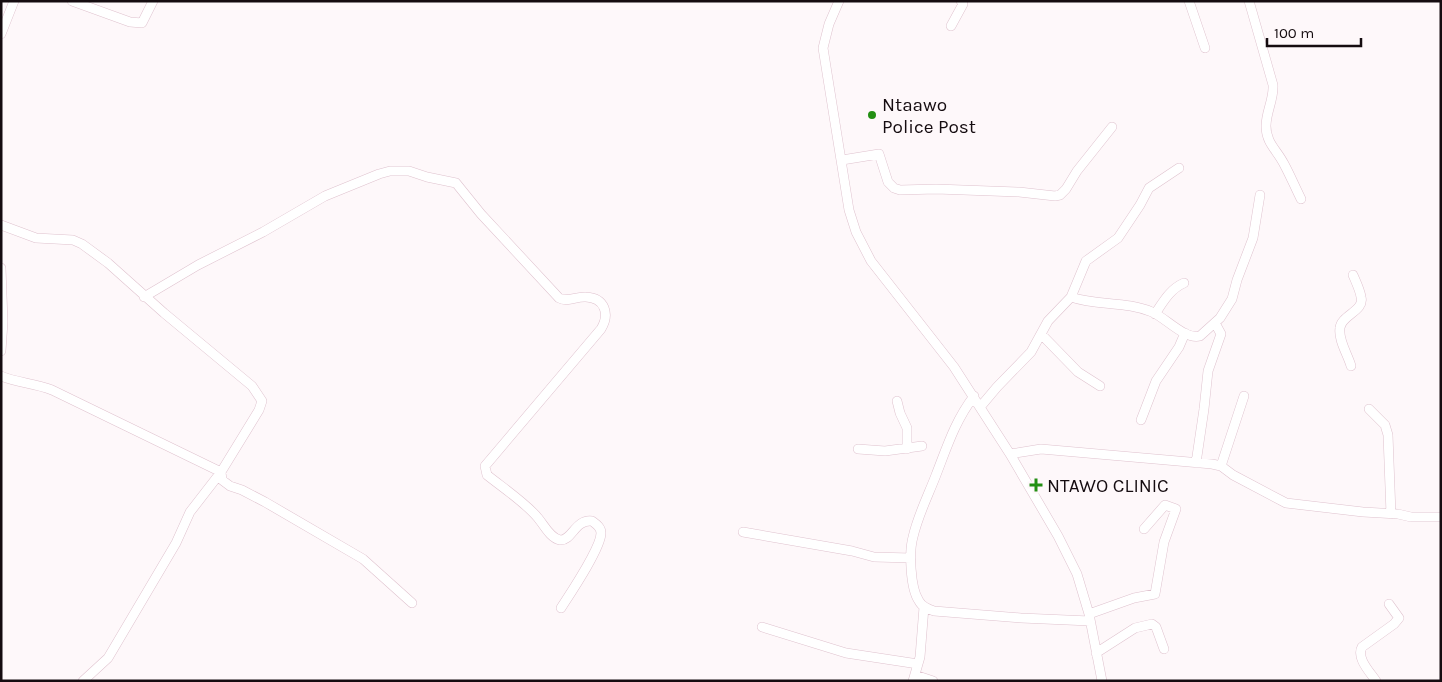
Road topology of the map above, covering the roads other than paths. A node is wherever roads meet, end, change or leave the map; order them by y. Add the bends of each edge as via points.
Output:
1 (14, 1) edge
2 (72, 1) edge
3 (153, 1) edge
4 (839, 1) edge
5 (961, 1) edge
6 (1189, 1) edge
7 (1249, 1) edge
8 (951, 26) dead end
9 (1, 34) edge
10 (1205, 48) dead end
11 (1112, 127) dead end
12 (842, 160) junction
13 (1179, 168) dead end
14 (1260, 195) dead end
15 (1301, 198) dead end
16 (1, 224) edge
17 (1, 268) edge
18 (1353, 275) dead end
19 (1184, 283) dead end
20 (1071, 296) junction
21 (144, 297) junction
22 (1155, 314) junction
23 (1215, 323) junction
24 (2, 324) edge
25 (1185, 333) junction
26 (1041, 334) junction
27 (1, 351) edge
28 (1352, 366) dead end
29 (1, 376) edge
30 (1100, 386) dead end
31 (974, 396) junction
32 (1244, 396) dead end
33 (897, 401) dead end
34 (981, 406) junction
35 (1369, 409) dead end
36 (1141, 420) dead end
37 (922, 446) dead end
38 (858, 449) dead end
39 (907, 449) junction
40 (1010, 454) junction
41 (1196, 463) junction
42 (1222, 466) junction
43 (221, 472) junction
44 (1391, 514) junction
45 (1441, 517) edge
46 (1144, 529) dead end
47 (743, 532) dead end
48 (911, 558) junction
49 (412, 603) dead end
50 (1389, 604) dead end
51 (924, 607) junction
52 (561, 608) dead end
53 (1089, 618) junction
54 (762, 627) dead end
55 (1164, 649) dead end
56 (1096, 653) junction
57 (918, 664) junction
58 (914, 678) edge
59 (83, 681) edge
60 (933, 681) edge
61 (1102, 681) edge
62 (1376, 681) edge

1 - 9 street
2 - 3 street via 130,22 142,23
4 - 12 street via 823,48
5 - 8 street via 963,4
6 - 10 street
7 - 15 street via 1273,85 1267,135
11 - 12 street via 1063,193 1055,196 1019,192 900,190 888,182 878,154
12 - 31 street via 850,210 864,248
13 - 20 street via 1148,188 1122,233 1086,261
14 - 23 street via 1246,260 1232,299
16 - 21 street via 36,238 73,240 82,244
17 - 24 street
18 - 28 street via 1362,298 1361,305 1340,328
19 - 22 street via 1176,286
20 - 22 street via 1087,302 1137,308
20 - 26 street via 1048,321
21 - 43 street via 252,386 262,401 260,410
21 - 52 street via 324,196 379,174 409,171 456,183 558,298 594,299 603,306 606,314 601,329 485,466 487,475 537,516 558,540 569,536 584,521 592,521 600,528 598,542
22 - 25 street
23 - 25 street via 1197,337
23 - 41 street via 1221,334 1208,371
24 - 27 street
25 - 36 street via 1156,381
26 - 30 street via 1078,372
26 - 34 street via 1031,352
29 - 43 street via 52,390
31 - 34 street
31 - 48 street via 952,433 923,506 912,538
32 - 42 street
33 - 39 street via 906,428
34 - 40 street
35 - 44 street via 1385,425 1388,436
37 - 39 street
38 - 39 street
40 - 41 street via 1041,449
40 - 53 street via 1077,574
41 - 42 street
42 - 44 street via 1286,503
43 - 49 street via 222,480 230,486 265,502 363,559
43 - 59 street via 190,512 176,543 108,658
44 - 45 street
46 - 53 street via 1165,506 1176,508 1164,542 1155,594 1134,598
47 - 48 street via 852,551 874,558
48 - 51 street via 913,584
50 - 62 street via 1399,618 1360,651
51 - 53 street via 934,611 1021,618
51 - 57 street
53 - 56 street
54 - 57 street via 846,653
55 - 56 street via 1152,624 1135,628
56 - 61 street
57 - 58 street
58 - 60 street

